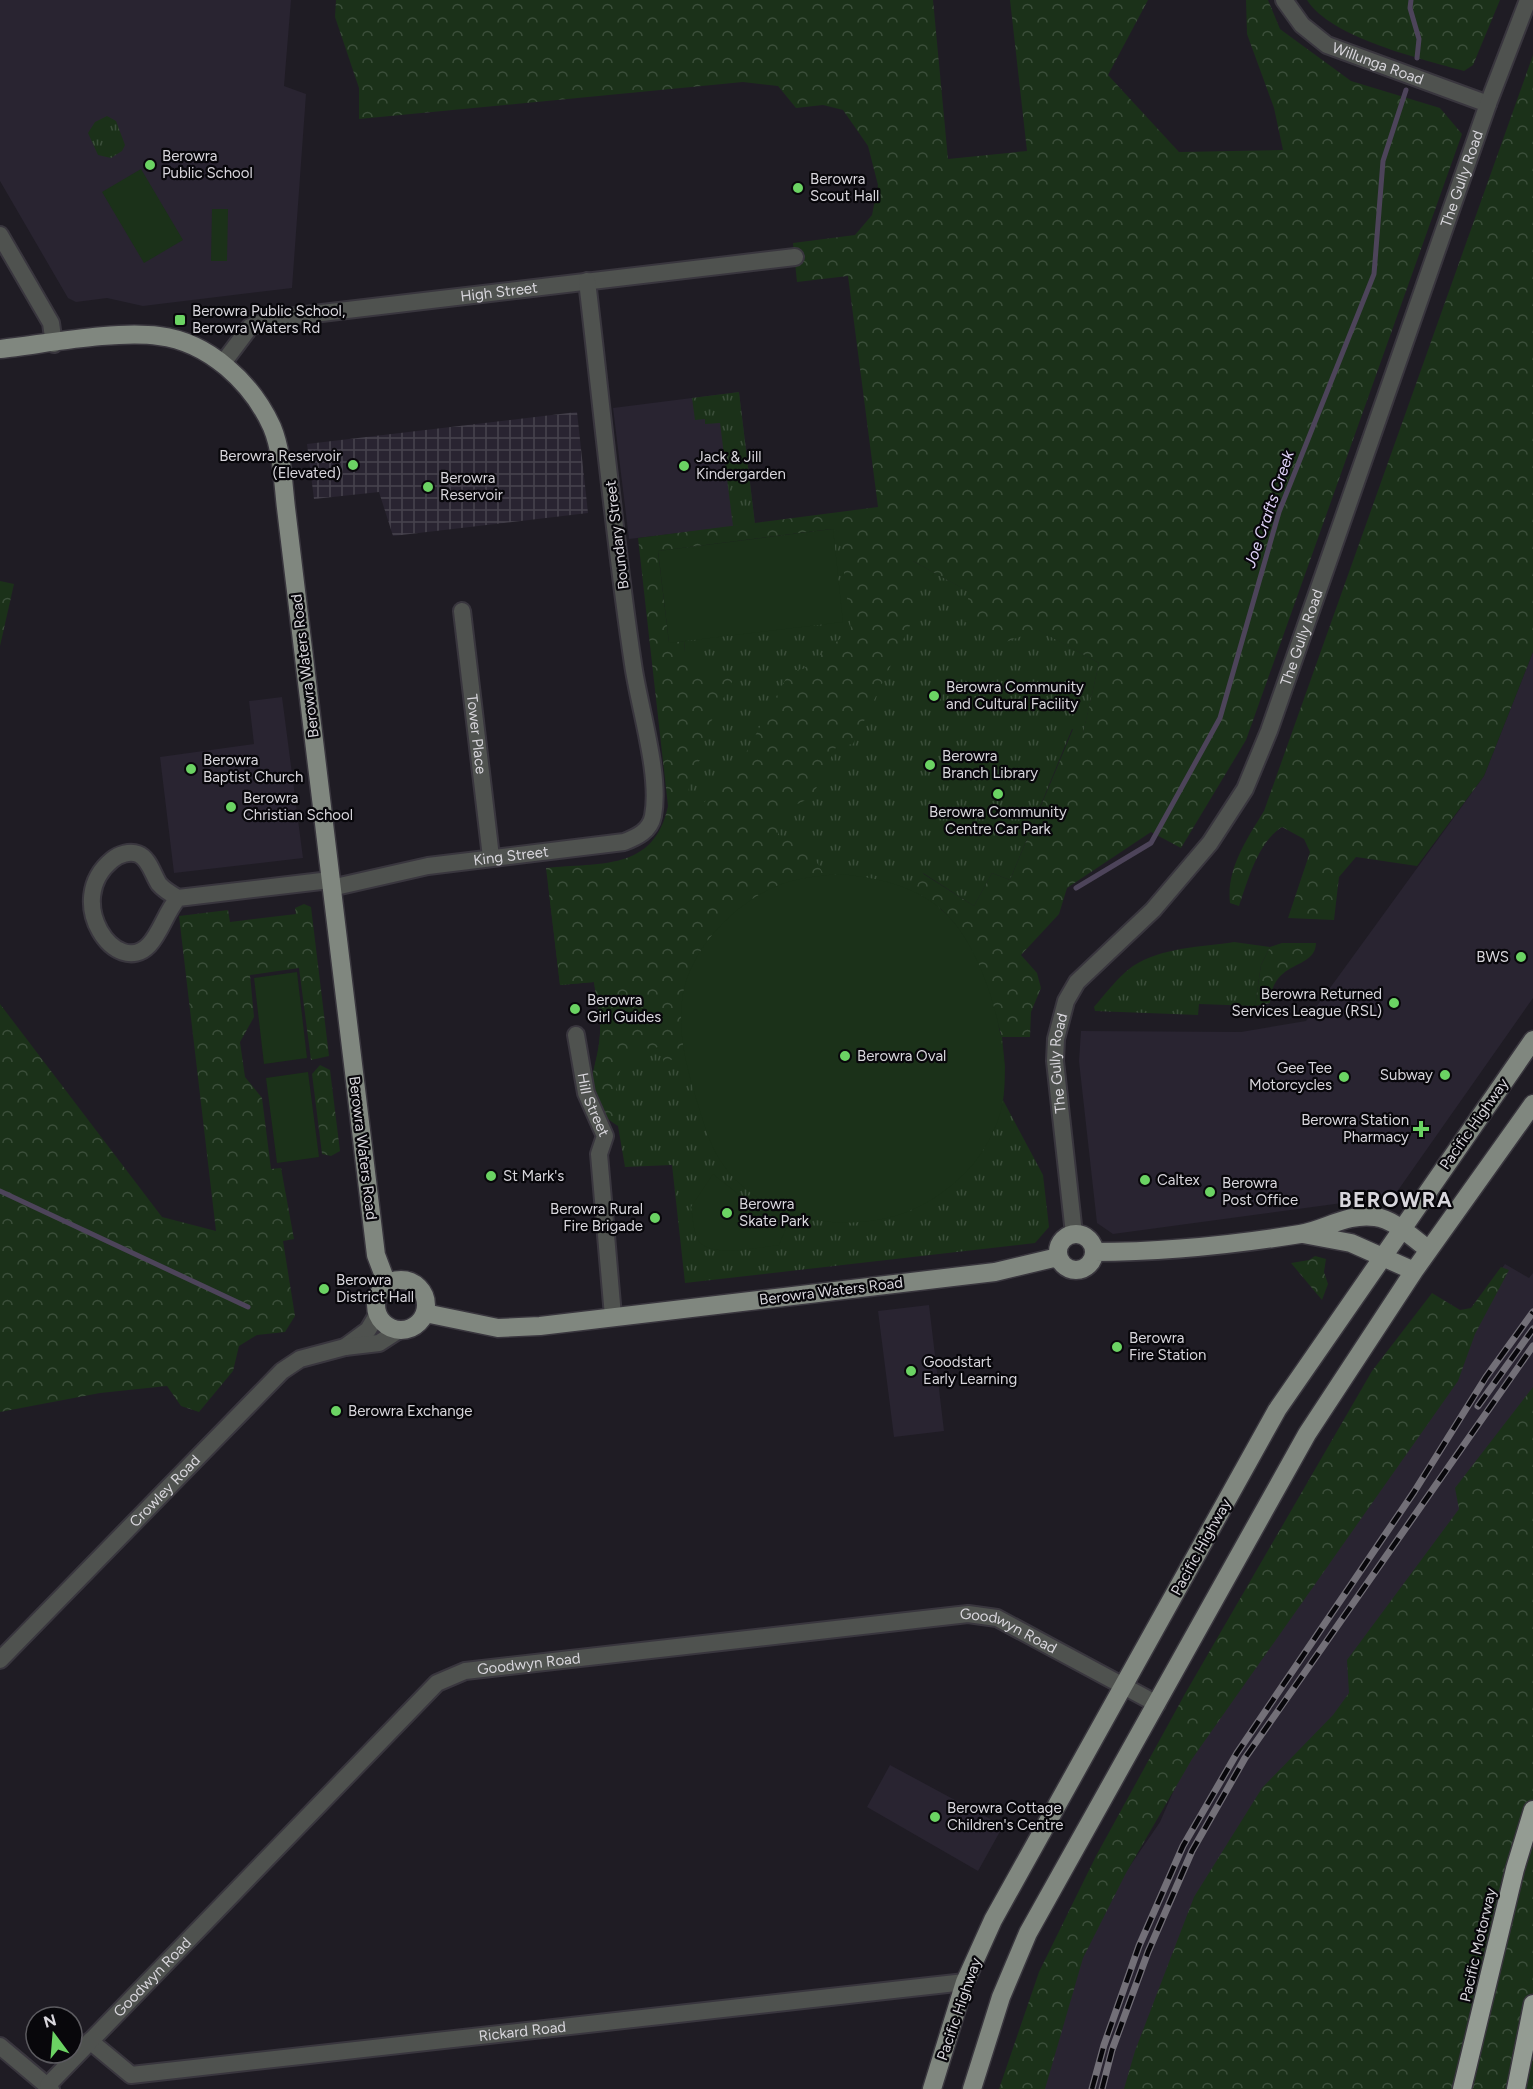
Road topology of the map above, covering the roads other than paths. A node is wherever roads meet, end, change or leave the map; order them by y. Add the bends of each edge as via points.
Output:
1 (1284, 0) edge
2 (1528, 0) edge
3 (1488, 104) junction
4 (0, 235) edge
5 (795, 257) dead end
6 (587, 281) junction
7 (54, 344) junction
8 (0, 350) edge
9 (223, 363) junction
10 (462, 611) dead end
11 (654, 788) joint
12 (491, 857) junction
13 (330, 884) junction
14 (177, 898) junction
15 (576, 1035) dead end
16 (1533, 1040) edge
17 (1533, 1104) edge
18 (1400, 1229) junction
19 (1074, 1234) junction
20 (1303, 1234) junction
21 (1429, 1250) junction
22 (1094, 1252) junction
23 (1382, 1256) junction
24 (1058, 1257) junction
25 (1414, 1271) junction
26 (387, 1284) junction
27 (425, 1313) junction
28 (377, 1315) junction
29 (613, 1317) junction
30 (399, 1330) junction
31 (345, 1347) junction
32 (0, 1660) edge
33 (1123, 1686) junction
34 (1157, 1704) junction
35 (1533, 1810) edge
36 (965, 1982) junction
37 (1533, 2004) edge
38 (90, 2042) junction
39 (0, 2046) edge
40 (50, 2087) edge
41 (932, 2089) edge
42 (972, 2089) edge
43 (1462, 2089) edge
44 (1516, 2089) edge

1 - 3 street, Willunga Road via 1302,25 1327,45
2 - 3 street, The Gully Road
3 - 19 street, The Gully Road via 1273,721 1245,789 1210,843 1170,892 1077,982 1059,1020 1055,1061
4 - 7 street via 51,323
5 - 6 street, High Street
6 - 9 street, High Street via 271,319 250,327
6 - 11 street, Boundary Street via 632,662
7 - 8 main road, Berowra Waters Road
7 - 9 main road, Berowra Waters Road via 119,336 160,336 188,344
9 - 13 main road, Berowra Waters Road via 256,399 272,428 280,462
10 - 12 street, Tower Place
11 - 12 street, King Street via 651,822 636,837 614,844
12 - 13 street, King Street
13 - 14 street, King Street
13 - 26 main road, Berowra Waters Road via 376,1255
14 - 14 street via 148,946 134,952 119,951 106,940 92,911 97,878 117,856 130,852 140,854 159,884
15 - 29 street, Hill Street via 586,1094 604,1136 599,1154
16 - 18 main road, Pacific Highway
17 - 21 main road
18 - 20 main road via 1374,1216 1331,1223
18 - 21 main road
18 - 23 main road, Pacific Highway
19 - 22 main road via 1090,1241
19 - 24 main road via 1061,1241
20 - 22 main road via 1184,1248
20 - 23 main road via 1351,1243
21 - 25 main road
22 - 24 main road via 1090,1263 1081,1269 1065,1266
23 - 25 main road
23 - 33 main road, Pacific Highway via 1277,1410
24 - 29 main road, Berowra Waters Road via 995,1272
25 - 34 main road via 1308,1434
26 - 27 main road via 402,1280 416,1285 425,1298
26 - 28 main road via 376,1298
27 - 29 main road, Berowra Waters Road via 498,1328
27 - 30 main road via 412,1328
28 - 30 main road via 387,1326
28 - 31 street, Crowley Road via 368,1330
30 - 31 street, Crowley Road via 379,1343
31 - 32 street, Crowley Road via 300,1359 282,1371
33 - 34 street, Goodwyn Road
33 - 36 main road, Pacific Highway via 993,1920
33 - 38 street, Goodwyn Road via 997,1618 968,1614 465,1671 437,1683
34 - 42 main road via 1028,1934 1000,1997
35 - 43 highway, Pacific Motorway
36 - 38 street, Rickard Road via 131,2075
36 - 41 main road, Pacific Highway
37 - 44 highway
38 - 40 street, Goodwyn Road
39 - 40 street

